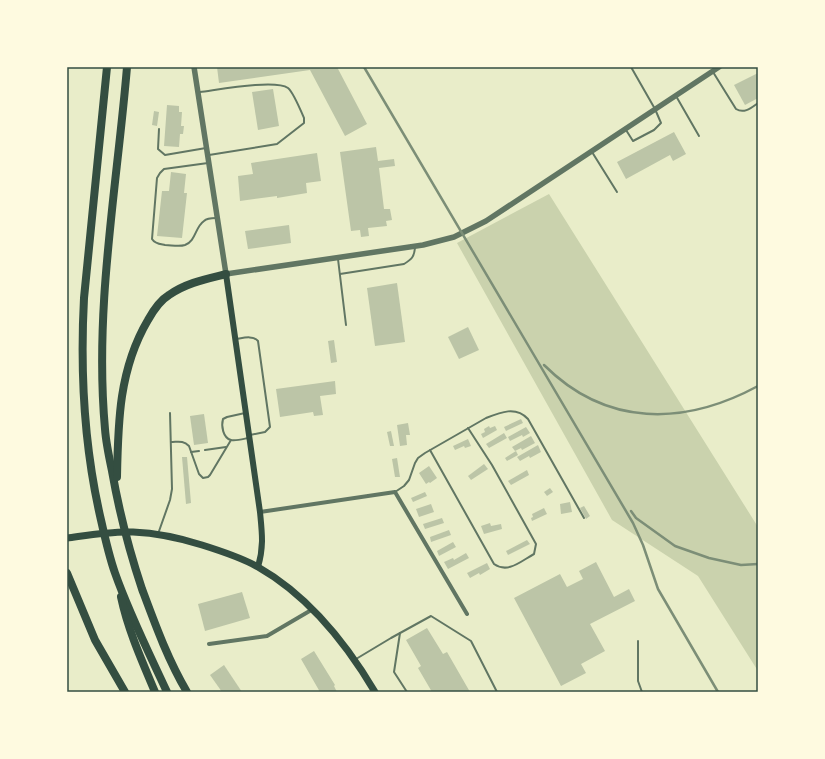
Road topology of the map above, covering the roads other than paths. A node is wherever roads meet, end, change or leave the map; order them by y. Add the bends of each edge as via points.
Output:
1 (107, 67) edge
2 (127, 67) edge
3 (194, 67) edge
4 (631, 67) edge
5 (719, 67) edge
6 (713, 71) junction
7 (198, 92) junction
8 (676, 96) junction
9 (758, 103) edge
10 (655, 109) junction
11 (158, 129) dead end
12 (625, 129) junction
13 (699, 136) dead end
14 (207, 148) junction
15 (592, 151) junction
16 (208, 155) junction
17 (209, 163) junction
18 (617, 192) dead end
19 (217, 218) junction
20 (416, 246) junction
21 (338, 258) junction
22 (226, 274) junction
23 (340, 274) junction
24 (346, 325) dead end
25 (235, 339) junction
26 (170, 413) dead end
27 (246, 413) junction
28 (468, 428) junction
29 (249, 436) junction
30 (231, 440) junction
31 (171, 442) junction
32 (226, 447) junction
33 (205, 450) dead end
34 (430, 450) junction
35 (198, 451) dead end
36 (191, 452) junction
37 (395, 492) junction
38 (116, 494) junction
39 (260, 512) junction
40 (584, 518) dead end
41 (157, 535) junction
42 (67, 538) edge
43 (258, 567) junction
44 (115, 572) junction
45 (67, 573) edge
46 (313, 609) junction
47 (467, 614) dead end
48 (400, 633) junction
49 (638, 641) dead end
50 (209, 644) dead end
51 (355, 660) junction
52 (125, 692) edge
53 (155, 692) edge
54 (167, 692) edge
55 (187, 692) edge
56 (375, 692) edge
57 (407, 692) edge
58 (497, 692) edge
59 (642, 692) edge

1 - 44 highway via 85,290 82,333 83,399 86,441 95,496
2 - 38 highway via 104,296 102,350 105,431
3 - 7 street
4 - 10 lane
5 - 6 street
6 - 8 street
6 - 9 lane via 740,112
7 - 14 street
7 - 16 lane via 282,85 290,89 304,118 304,123 277,144
8 - 10 street
8 - 13 lane
10 - 12 street
10 - 12 lane via 661,123 654,130 634,141
11 - 14 lane via 158,149 165,155
12 - 15 street
14 - 16 street
15 - 18 lane
15 - 20 street via 481,224 454,237
16 - 17 street
17 - 19 street
17 - 19 lane via 164,169 160,173 157,178 152,239 157,244 185,245 191,242 199,225 205,220
19 - 22 street
20 - 21 street
20 - 23 lane via 414,256 404,264
21 - 22 street
21 - 23 lane
22 - 25 main road
22 - 38 highway via 190,283 168,295 155,307 142,330 131,355 121,394
23 - 24 lane
25 - 27 main road
25 - 29 lane via 253,337 258,341 270,428 268,431
26 - 31 lane
27 - 29 main road
27 - 30 lane via 223,419 224,432
28 - 34 lane
28 - 34 lane via 536,544 534,554 507,569 498,568
28 - 40 lane via 497,414 514,411 522,413
29 - 30 lane
29 - 39 main road
30 - 32 lane
31 - 36 lane via 185,442
31 - 41 lane via 172,489
32 - 33 lane
32 - 36 lane via 210,475 205,478 199,474
34 - 37 lane via 418,458 409,480
35 - 36 lane
37 - 39 street
37 - 47 street
38 - 55 highway via 125,536 158,634
39 - 43 main road via 263,543
41 - 42 main road via 120,532
41 - 43 main road via 208,547
43 - 46 main road
44 - 53 highway via 125,614
44 - 54 highway
45 - 52 highway via 95,640
46 - 50 street via 267,636
46 - 51 main road
48 - 51 lane
48 - 57 lane via 394,672
48 - 58 lane via 431,616 471,641
49 - 59 lane via 638,680
51 - 56 main road

